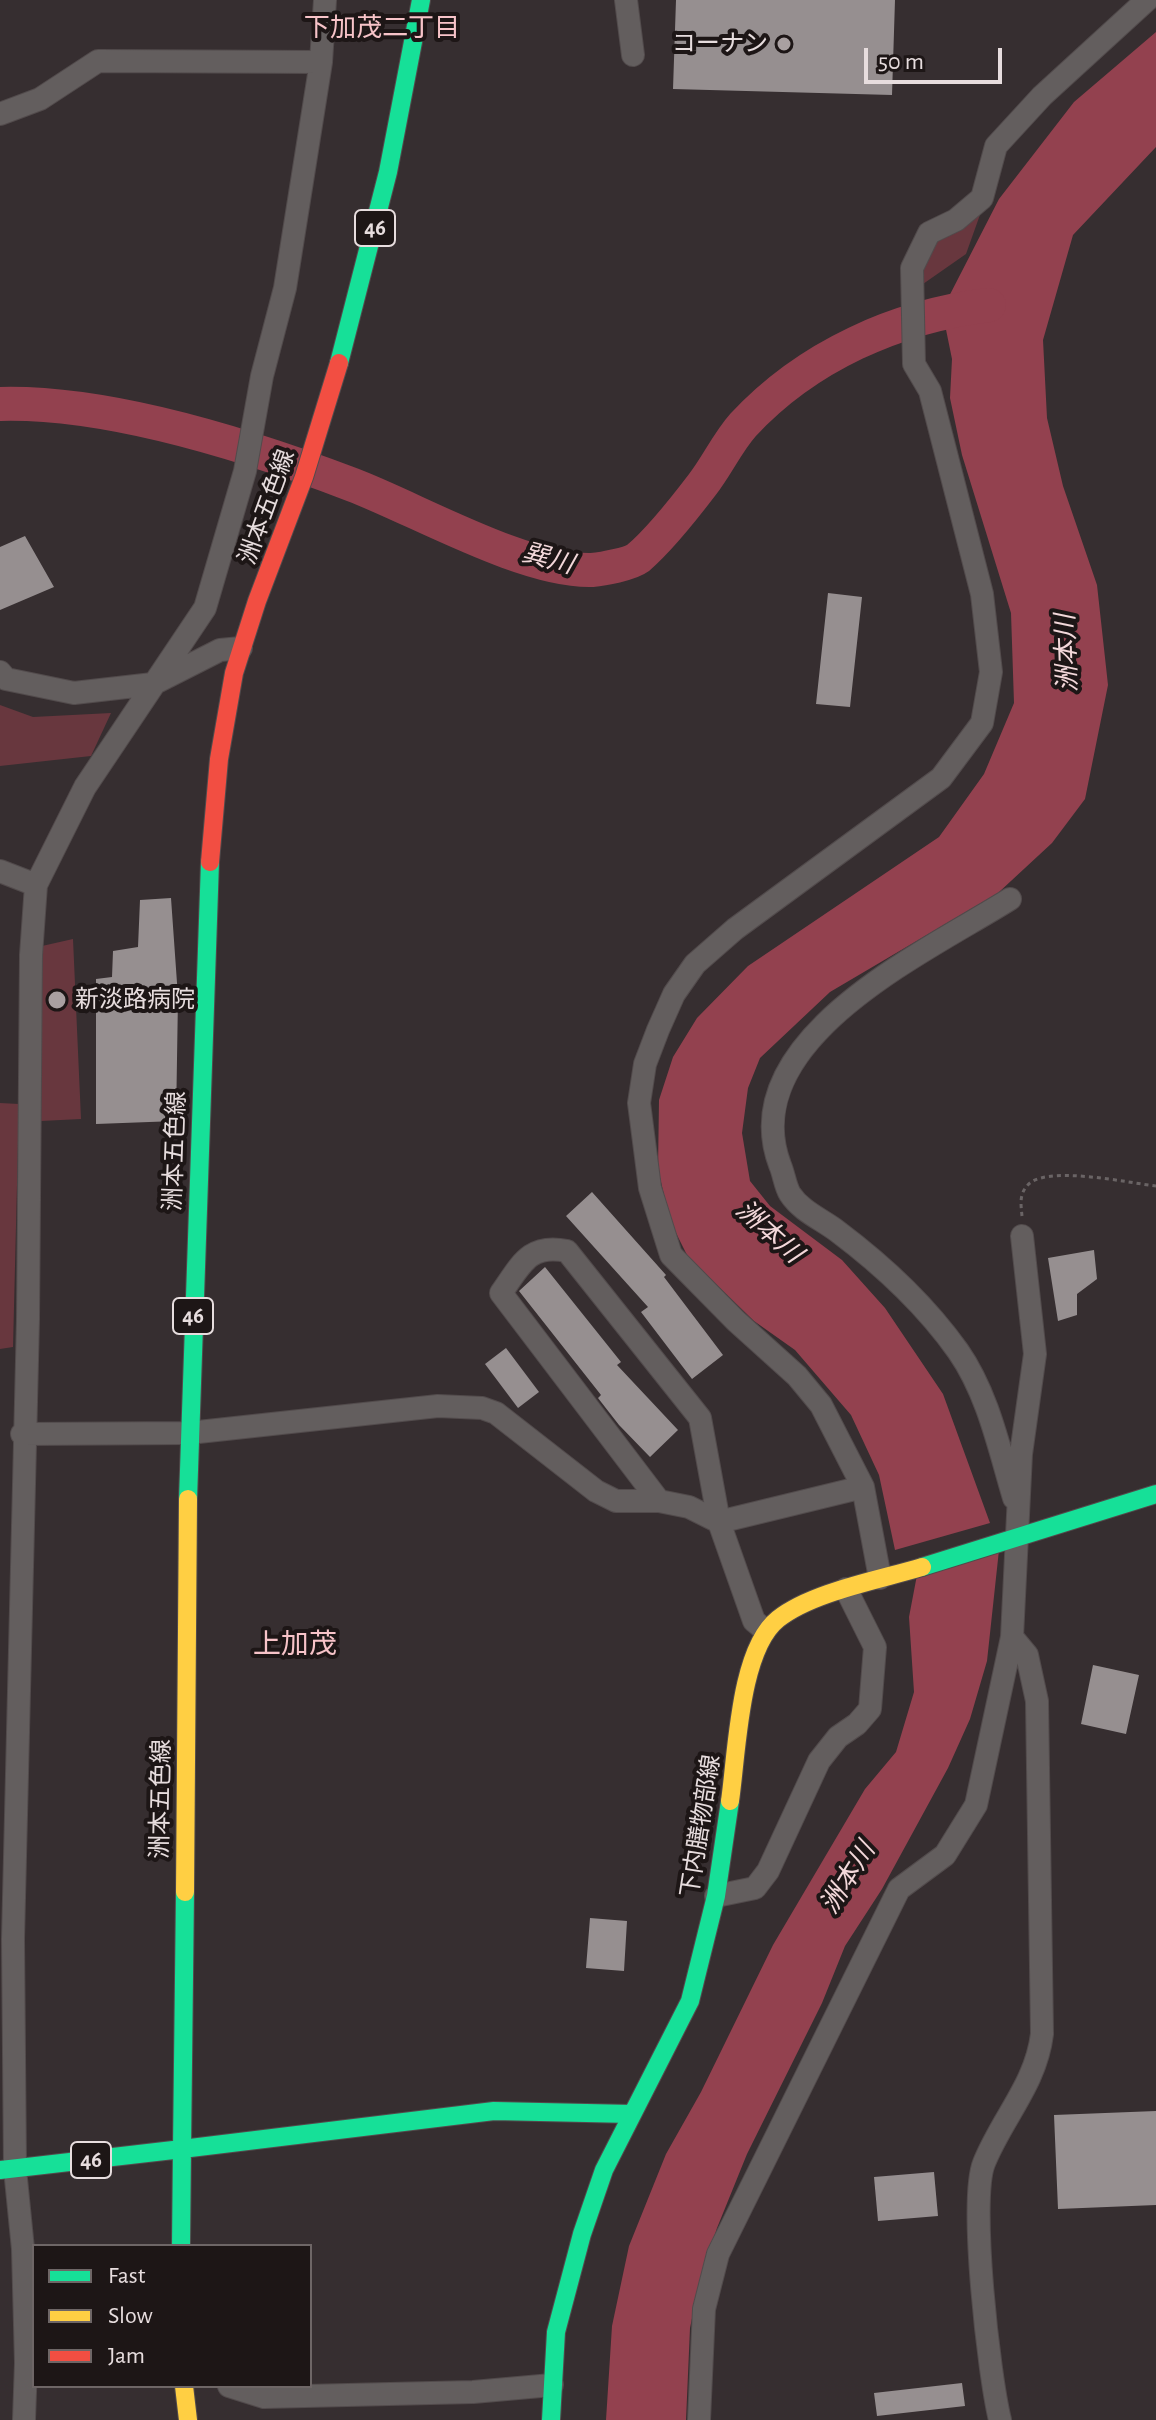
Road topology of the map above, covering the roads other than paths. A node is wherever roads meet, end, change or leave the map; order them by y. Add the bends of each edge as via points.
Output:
1 (325, 0) edge
2 (421, 0) edge
3 (626, 0) edge
4 (1147, 0) edge
5 (633, 55) dead end
6 (321, 62) junction
7 (0, 114) edge
8 (241, 648) junction
9 (0, 672) edge
10 (153, 684) junction
11 (0, 871) edge
12 (36, 885) junction
13 (1010, 899) dead end
14 (1022, 1236) road end
15 (189, 1433) junction
16 (22, 1434) junction
17 (863, 1487) junction
18 (1156, 1494) edge
19 (659, 1501) junction
20 (719, 1522) junction
21 (1012, 1530) junction
22 (880, 1578) junction
23 (846, 1589) junction
24 (765, 1630) junction
25 (1012, 1637) junction
26 (8, 1716) edge
27 (716, 1896) junction
28 (632, 2114) junction
29 (182, 2149) junction
30 (8, 2170) edge
31 (181, 2244) edge
32 (552, 2385) junction
33 (184, 2388) edge
34 (235, 2388) edge
35 (24, 2420) edge
36 (188, 2420) edge
37 (551, 2420) edge
38 (699, 2420) edge
39 (1000, 2420) edge

1 - 6 street
2 - 8 main road, 洲本五色線 / 46 via 404,109 371,246 298,496
3 - 5 street
4 - 17 street via 996,146 982,198 956,220 929,233 912,268 914,364 930,391 982,594 991,672 982,723 941,778 695,964 674,994 645,1064 639,1103 650,1188 671,1255 797,1376 838,1435
6 - 7 street via 98,61 40,99
6 - 10 street via 285,288 245,471 205,608
8 - 10 street via 220,650
8 - 15 main road, 洲本五色線 / 46 via 222,725 211,824
9 - 10 street via 6,679 74,693
10 - 12 street via 85,787
11 - 12 street
12 - 16 street
13 - 21 street via 844,1005 813,1032 795,1055 773,1113 772,1142 788,1193 893,1278 958,1351 988,1413
14 - 21 street via 1035,1354
15 - 16 street
15 - 19 street via 438,1406 482,1408 496,1413 596,1491 616,1501
15 - 29 main road, 洲本五色線 / 46
16 - 26 street
17 - 20 street
17 - 22 street
18 - 21 main road
19 - 20 street via 689,1507
19 - 20 street via 501,1293 526,1257 548,1247 567,1251 700,1418
20 - 24 street via 754,1621
21 - 22 main road
21 - 25 street
22 - 23 main road
23 - 24 main road via 784,1613
23 - 27 street via 875,1647 870,1709 819,1761 755,1888
24 - 27 main road, 下内膳物部線 via 748,1680
25 - 38 street via 976,1805 945,1855 899,1889 718,2254 704,2309
25 - 39 street via 1027,1655 1037,1701 1042,2034 1032,2077 980,2177 982,2287
26 - 30 street
27 - 28 main road, 下内膳物部線 via 690,2001
28 - 29 main road via 494,2111
28 - 32 main road, 下内膳物部線 via 604,2170 567,2283
29 - 30 main road, 46
29 - 31 main road, 洲本五色線
30 - 35 street via 23,2249
32 - 34 street via 264,2397
32 - 37 main road, 下内膳物部線
33 - 36 main road

